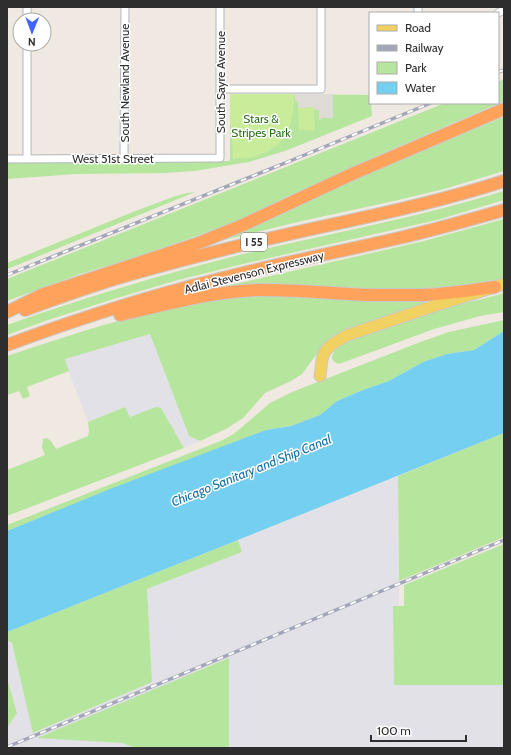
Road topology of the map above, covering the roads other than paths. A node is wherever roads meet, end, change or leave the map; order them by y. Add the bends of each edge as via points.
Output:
1 (125, 7) edge
2 (220, 7) edge
3 (320, 7) edge
4 (27, 52) edge
5 (220, 89) junction
6 (504, 109) edge
7 (124, 158) junction
8 (220, 158) joint
9 (7, 159) edge
10 (27, 159) junction
11 (504, 181) edge
12 (504, 210) edge
13 (500, 285) edge
14 (7, 312) edge
15 (7, 316) edge
16 (30, 336) junction
17 (7, 345) edge
18 (320, 376) dead end

1 - 7 street, South Newland Avenue
2 - 5 street, South Sayre Avenue
3 - 5 street via 321,89
4 - 10 street
5 - 8 street, South Sayre Avenue
6 - 14 highway via 350,174 196,244 41,295
7 - 8 street, West 51st Street
7 - 10 street, West 51st Street
9 - 10 street, West 51st Street
11 - 15 highway, I 55 via 450,197 163,265
12 - 16 highway, Adlai Stevenson Expressway / I 55 via 400,238 215,280 134,302
13 - 16 highway via 424,295 286,290 228,292 171,302
13 - 18 main road via 342,338 327,349 322,358
16 - 17 highway, Adlai Stevenson Expressway / I 55

